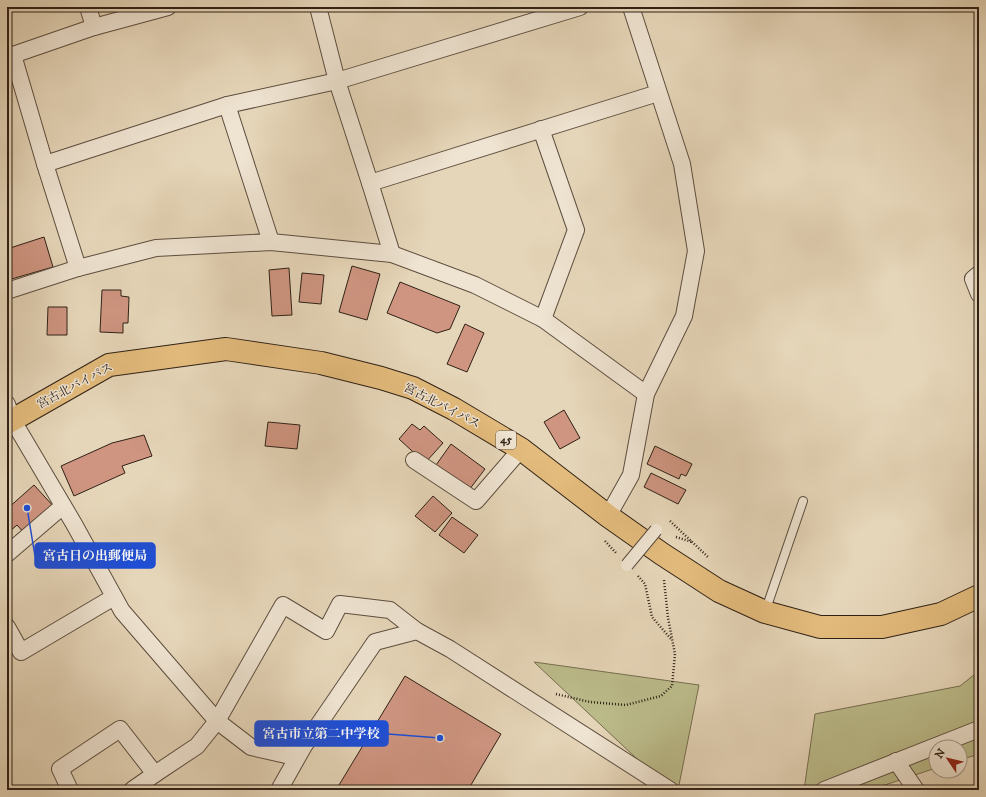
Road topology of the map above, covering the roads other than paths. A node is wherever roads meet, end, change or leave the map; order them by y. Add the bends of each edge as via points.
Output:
1 (88, 7) edge
2 (168, 7) edge
3 (318, 7) edge
4 (580, 7) edge
5 (631, 7) edge
6 (94, 27) junction
7 (10, 56) edge
8 (337, 81) junction
9 (658, 93) junction
10 (227, 105) junction
11 (541, 129) junction
12 (45, 164) junction
13 (370, 183) junction
14 (271, 242) junction
15 (392, 254) junction
16 (78, 268) junction
17 (979, 274) edge
18 (7, 291) edge
19 (979, 294) edge
20 (543, 319) junction
21 (646, 394) junction
22 (9, 416) edge
23 (521, 449) junction
24 (414, 460) dead end
25 (804, 501) dead end
26 (63, 506) junction
27 (608, 516) junction
28 (656, 530) dead end
29 (7, 554) edge
30 (627, 565) road end
31 (114, 596) junction
32 (979, 596) edge
33 (765, 612) junction
34 (7, 627) edge
35 (417, 631) junction
36 (217, 721) junction
37 (979, 729) edge
38 (306, 743) junction
39 (896, 761) junction
40 (155, 774) junction
41 (70, 790) edge
42 (132, 790) edge
43 (279, 790) edge
44 (670, 790) edge
45 (824, 790) edge
46 (916, 790) edge

1 - 6 street
2 - 6 street
3 - 8 street
4 - 8 street
5 - 9 street
6 - 7 street
7 - 12 street
8 - 10 street
8 - 13 street
9 - 11 street
9 - 21 street via 682,164 696,251 684,316
10 - 12 street
10 - 14 street
11 - 13 street
11 - 20 street via 576,230
12 - 16 street
13 - 15 street
14 - 15 street
14 - 16 street via 156,248
15 - 20 street via 475,285
16 - 18 street
17 - 19 street via 973,279
20 - 21 street
21 - 27 street via 631,474
22 - 23 highway, 宮古北バイパス / 45 via 109,365 226,349 321,363 413,388
22 - 26 street
23 - 24 street via 476,501
23 - 27 highway, 宮古北バイパス / 45
25 - 33 lane
26 - 29 street
26 - 31 street
27 - 33 highway, 宮古北バイパス / 45 via 719,591
28 - 30 street, bridge
31 - 34 street via 21,652
31 - 36 street via 122,611
32 - 33 highway, 宮古北バイパス / 45 via 941,614 882,627 820,626
35 - 36 street via 390,610 340,604 326,631 284,605
35 - 38 street via 375,642
35 - 44 street via 450,649
36 - 38 street via 251,747 286,755
36 - 40 street via 197,746
37 - 39 street
38 - 43 street
39 - 45 street
39 - 46 street
40 - 41 street via 120,729 60,769
40 - 42 street

